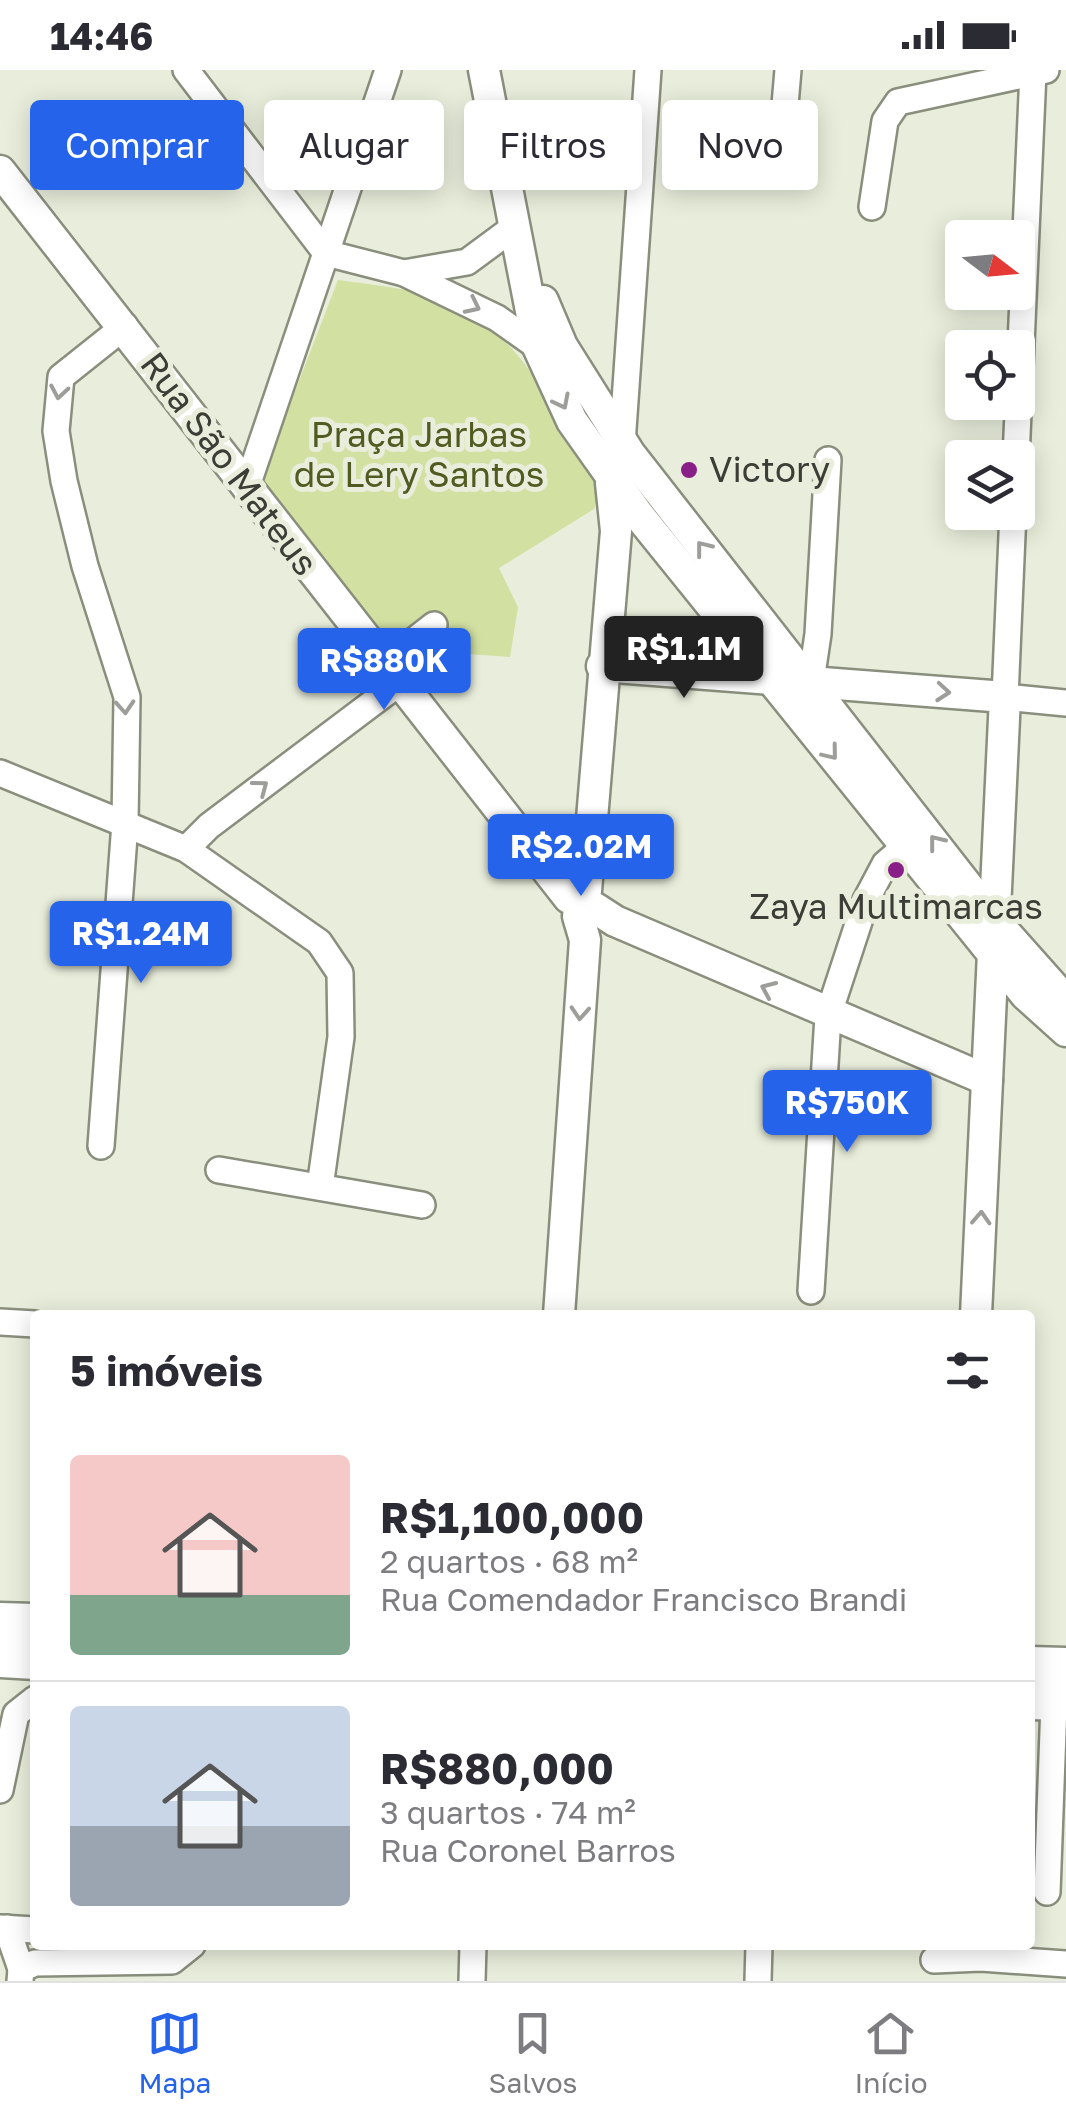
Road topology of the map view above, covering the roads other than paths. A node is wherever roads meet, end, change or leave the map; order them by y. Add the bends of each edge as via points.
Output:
1 (186, 70) edge
2 (388, 70) edge
3 (484, 70) edge
4 (501, 70) edge
5 (648, 70) edge
6 (788, 70) edge
7 (1040, 71) edge
8 (785, 100) edge
9 (0, 172) edge
10 (872, 207) dead end
11 (512, 228) junction
12 (326, 253) junction
13 (404, 273) junction
14 (125, 326) junction
15 (538, 347) junction
16 (1017, 440) edge
17 (622, 444) junction
18 (828, 460) dead end
19 (246, 489) junction
20 (626, 522) junction
21 (1012, 530) edge
22 (434, 625) dead end
23 (818, 634) junction
24 (778, 659) junction
25 (602, 666) junction
26 (391, 674) junction
27 (810, 681) junction
28 (1005, 697) junction
29 (1066, 703) edge
30 (0, 773) edge
31 (125, 823) junction
32 (906, 846) junction
33 (186, 850) junction
34 (588, 912) junction
35 (994, 920) junction
36 (993, 954) junction
37 (1066, 1001) edge
38 (828, 1016) junction
39 (1066, 1030) edge
40 (987, 1080) junction
41 (101, 1146) dead end
42 (219, 1170) dead end
43 (320, 1187) junction
44 (422, 1205) dead end
45 (810, 1291) dead end
46 (559, 1310) edge
47 (976, 1310) edge
48 (0, 1322) edge
49 (30, 1324) edge
50 (0, 1618) edge
51 (30, 1619) edge
52 (0, 1641) edge
53 (30, 1642) edge
54 (0, 1662) edge
55 (1035, 1662) edge
56 (1066, 1663) edge
57 (30, 1664) edge
58 (1054, 1700) edge
59 (30, 1703) edge
60 (0, 1790) edge
61 (1047, 1892) dead end
62 (4, 1928) edge
63 (30, 1930) edge
64 (128, 1950) edge
65 (186, 1950) edge
66 (473, 1950) edge
67 (760, 1950) edge
68 (934, 1960) dead end
69 (155, 1962) junction
70 (1066, 1964) edge
71 (21, 1975) edge
72 (472, 1981) edge
73 (758, 1981) edge

1 - 12 street
2 - 12 street
3 - 11 main road
4 - 17 main road via 548,316
5 - 17 street
6 - 8 street
7 - 10 street via 924,94 891,108
7 - 16 street
9 - 14 main road, Rua São Mateus
11 - 13 street via 467,262
11 - 15 main road
12 - 13 street
12 - 19 street
13 -> 15 street via 497,318
14 - 19 main road, Rua São Mateus
14 -> 31 street via 61,377 56,431 84,566 127,697
15 -> 20 main road via 572,421 610,475
24 -> 17 main road
18 - 23 street
19 - 26 main road, Rua São Mateus
20 - 24 main road
20 - 25 main road
21 - 28 street
22 - 26 street
23 - 24 street via 807,647
23 - 27 street
24 - 25 main road
24 - 27 main road
24 -> 32 main road
25 - 34 main road
33 -> 26 street
26 - 34 main road, Rua São Mateus
27 -> 28 main road
35 -> 27 main road
28 - 29 street
28 - 35 main road
30 - 31 street
31 - 33 street
31 - 41 street
32 - 36 main road
32 - 38 street via 884,864 866,900
33 - 43 street via 319,942 340,974 341,1037
38 -> 34 main road, Rua São Mateus
34 -> 46 main road
35 - 36 main road
35 - 37 main road
36 - 39 main road
36 - 40 main road
38 - 40 main road, Rua São Mateus
38 - 45 street
47 -> 40 main road
42 - 43 street
43 - 44 street
48 - 49 street
50 - 51 main road
52 - 53 street
54 - 57 main road
55 - 56 main road
58 - 61 street
59 - 60 street via 16,1714
62 - 63 street
62 - 71 street
64 - 69 street
65 - 69 street via 172,1961
66 - 72 street
67 - 73 street
68 - 70 street
69 - 71 street via 51,1960

